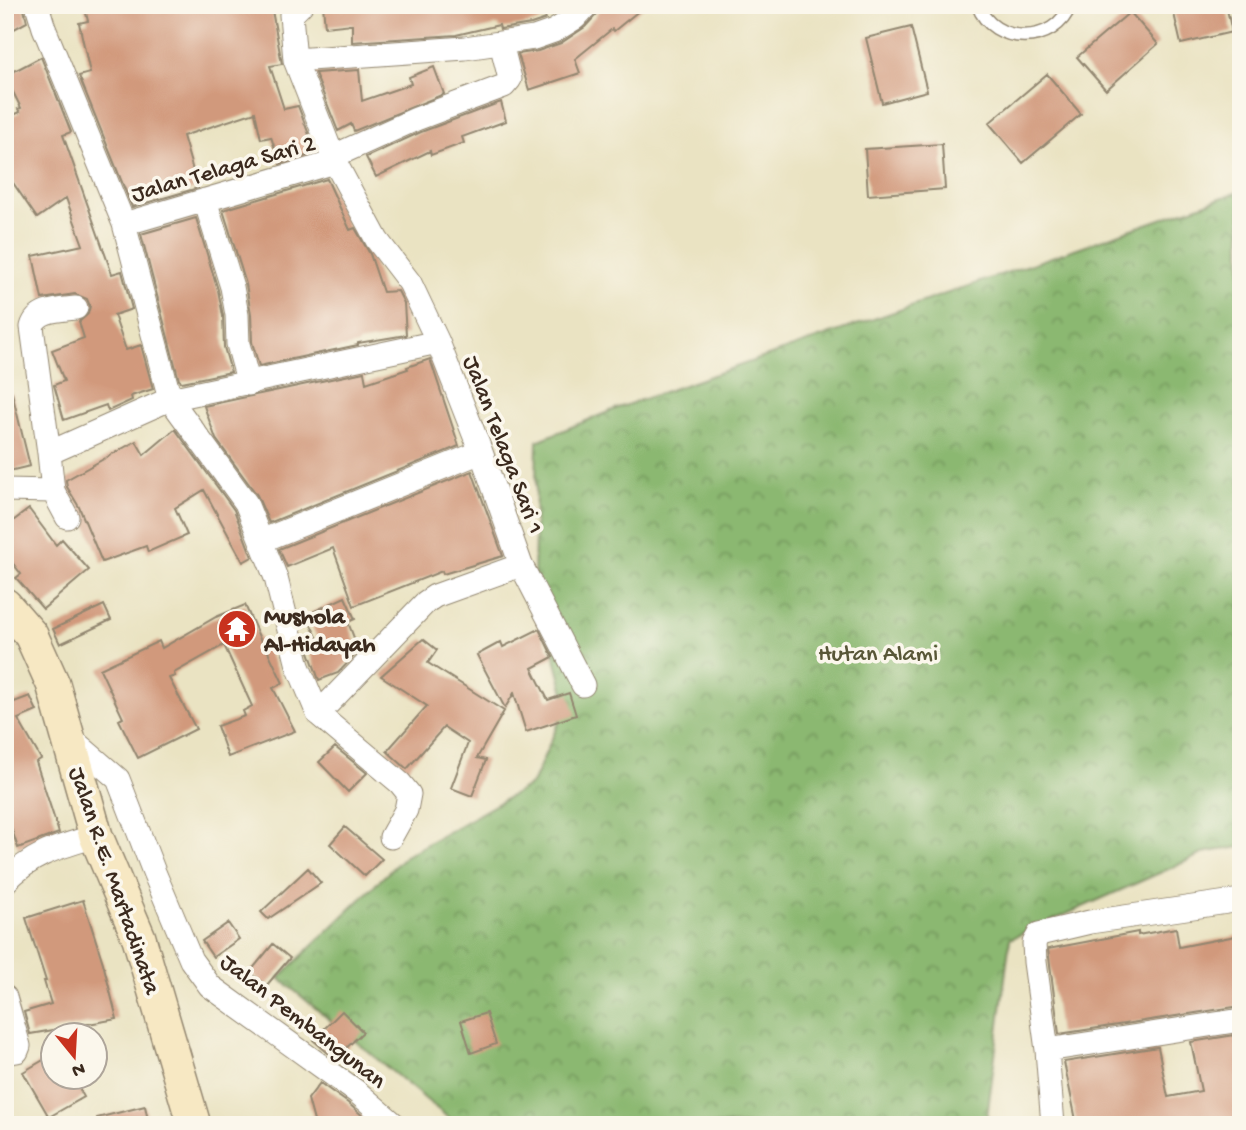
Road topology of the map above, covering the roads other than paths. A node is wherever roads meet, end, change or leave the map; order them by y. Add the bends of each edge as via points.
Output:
1 (37, 5) edge
2 (301, 5) edge
3 (587, 5) edge
4 (978, 5) edge
5 (1070, 5) edge
6 (501, 44) junction
7 (295, 60) junction
8 (335, 159) junction
9 (205, 200) junction
10 (124, 223) junction
11 (76, 308) dead end
12 (438, 342) junction
13 (249, 384) junction
14 (170, 399) junction
15 (481, 452) junction
16 (49, 453) junction
17 (5, 490) edge
18 (53, 491) junction
19 (67, 517) dead end
20 (261, 541) junction
21 (522, 565) junction
22 (5, 605) edge
23 (583, 685) dead end
24 (318, 714) junction
25 (68, 736) junction
26 (96, 836) junction
27 (391, 837) dead end
28 (5, 882) edge
29 (1241, 900) edge
30 (5, 997) edge
31 (1241, 1020) edge
32 (1046, 1050) junction
33 (5, 1053) edge
34 (194, 1125) edge
35 (395, 1125) edge
36 (1053, 1125) edge

1 - 10 street
2 - 7 street, Jalan Telaga Sari 2 via 291,16
3 - 6 street via 554,31
4 - 5 lane via 992,25 1025,37 1058,24
6 - 7 street
6 - 8 street via 510,71 504,86 416,119
7 - 8 street, Jalan Telaga Sari 2
8 - 9 street, Jalan Telaga Sari 2
8 - 12 street via 377,240 410,283
9 - 10 street, Jalan Telaga Sari 2
9 - 13 street via 232,287 238,344
10 - 14 street
11 - 16 street via 40,314 32,327
12 - 13 street, Jalan Telaga Sari 1
12 - 15 street, Jalan Telaga Sari 1
13 - 14 street, Jalan Telaga Sari 1
14 - 16 street, Jalan Telaga Sari 1
14 - 20 street via 246,503
15 - 20 street
15 - 21 street, Jalan Telaga Sari 1
16 - 18 street
17 - 18 street
18 - 19 street
20 - 24 street via 276,578 298,666
21 - 23 street
21 - 24 street, Jalan Telaga Sari 1 via 435,596
22 - 25 street, Jalan R.E. Martadinata via 31,635 53,684
24 - 27 street via 409,793 406,810
25 - 26 street, Jalan R.E. Martadinata
25 - 35 street, Jalan Pembangunan via 118,779 191,961 210,986 357,1092
26 - 28 street via 50,849
26 - 34 street, Jalan R.E. Martadinata via 139,938
29 - 32 street via 1040,934 1034,943
30 - 33 street via 19,1046 17,1051
31 - 32 street
32 - 36 street

